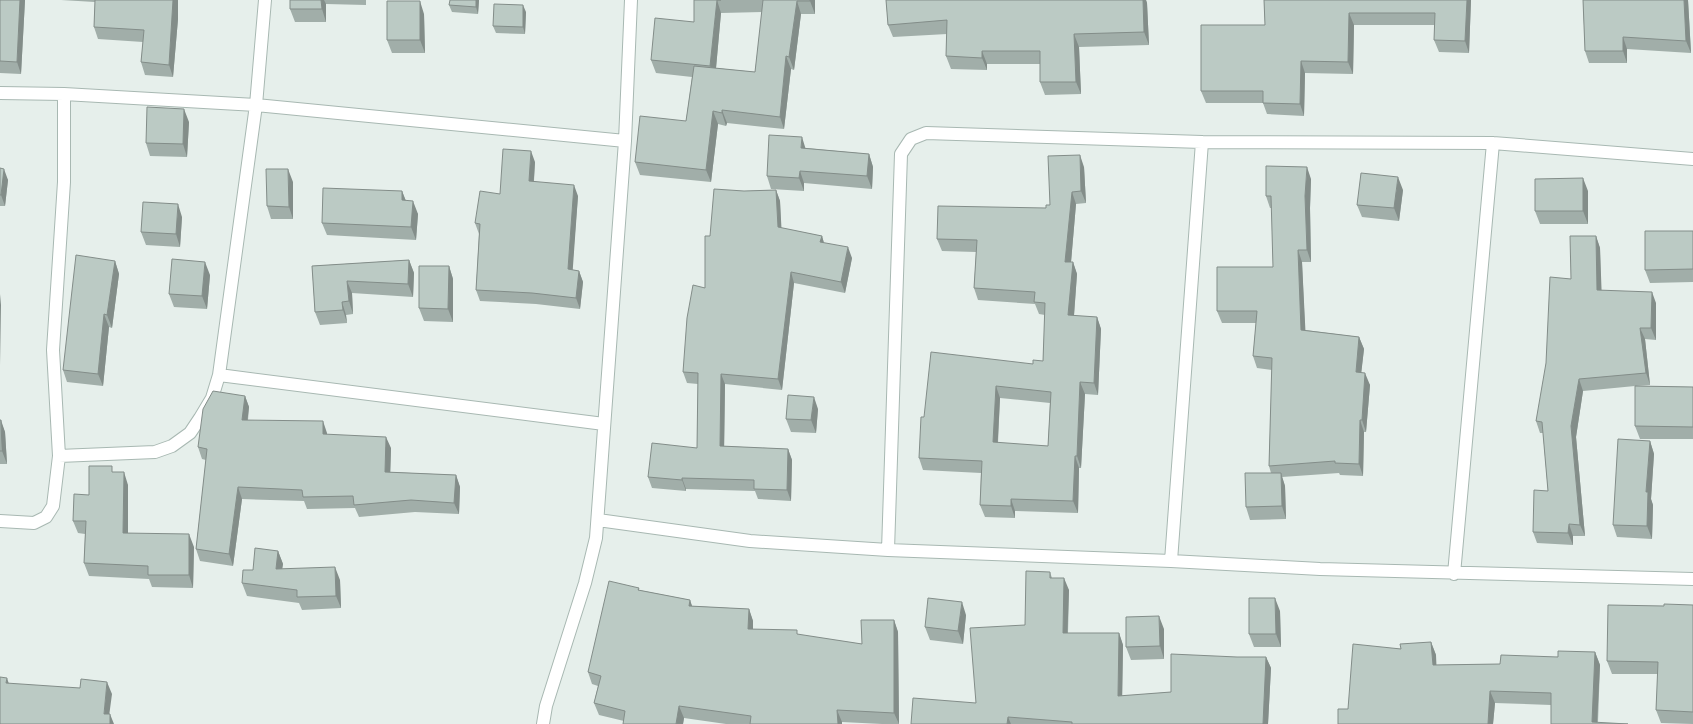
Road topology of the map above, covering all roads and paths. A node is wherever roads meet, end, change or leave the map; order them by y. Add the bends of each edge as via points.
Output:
1 (265, 0) edge
2 (631, 0) edge
3 (0, 93) edge
4 (64, 94) junction
5 (256, 105) junction
6 (625, 141) junction
7 (1202, 142) junction
8 (1493, 143) junction
9 (1693, 160) edge
10 (219, 375) junction
11 (604, 424) junction
12 (59, 456) junction
13 (598, 520) junction
14 (0, 521) edge
15 (888, 550) junction
16 (1171, 561) junction
17 (1454, 574) junction
18 (1693, 579) edge
19 (543, 724) edge

1 - 5 street
2 - 6 street
3 - 4 street
4 - 5 street
4 - 12 street via 64,182 53,350
5 - 6 street
5 - 10 street
6 - 11 street
7 - 8 street
7 - 15 street via 926,133 911,139 901,154
7 - 16 street
8 - 9 street
8 - 17 street
10 - 11 street
10 - 12 street via 212,398 200,418 190,433 172,446 155,452
11 - 13 street
12 - 14 street via 53,506 46,517 34,523
13 - 15 street via 750,541
13 - 19 street via 585,583 546,706
15 - 16 street
16 - 17 street
17 - 18 street

